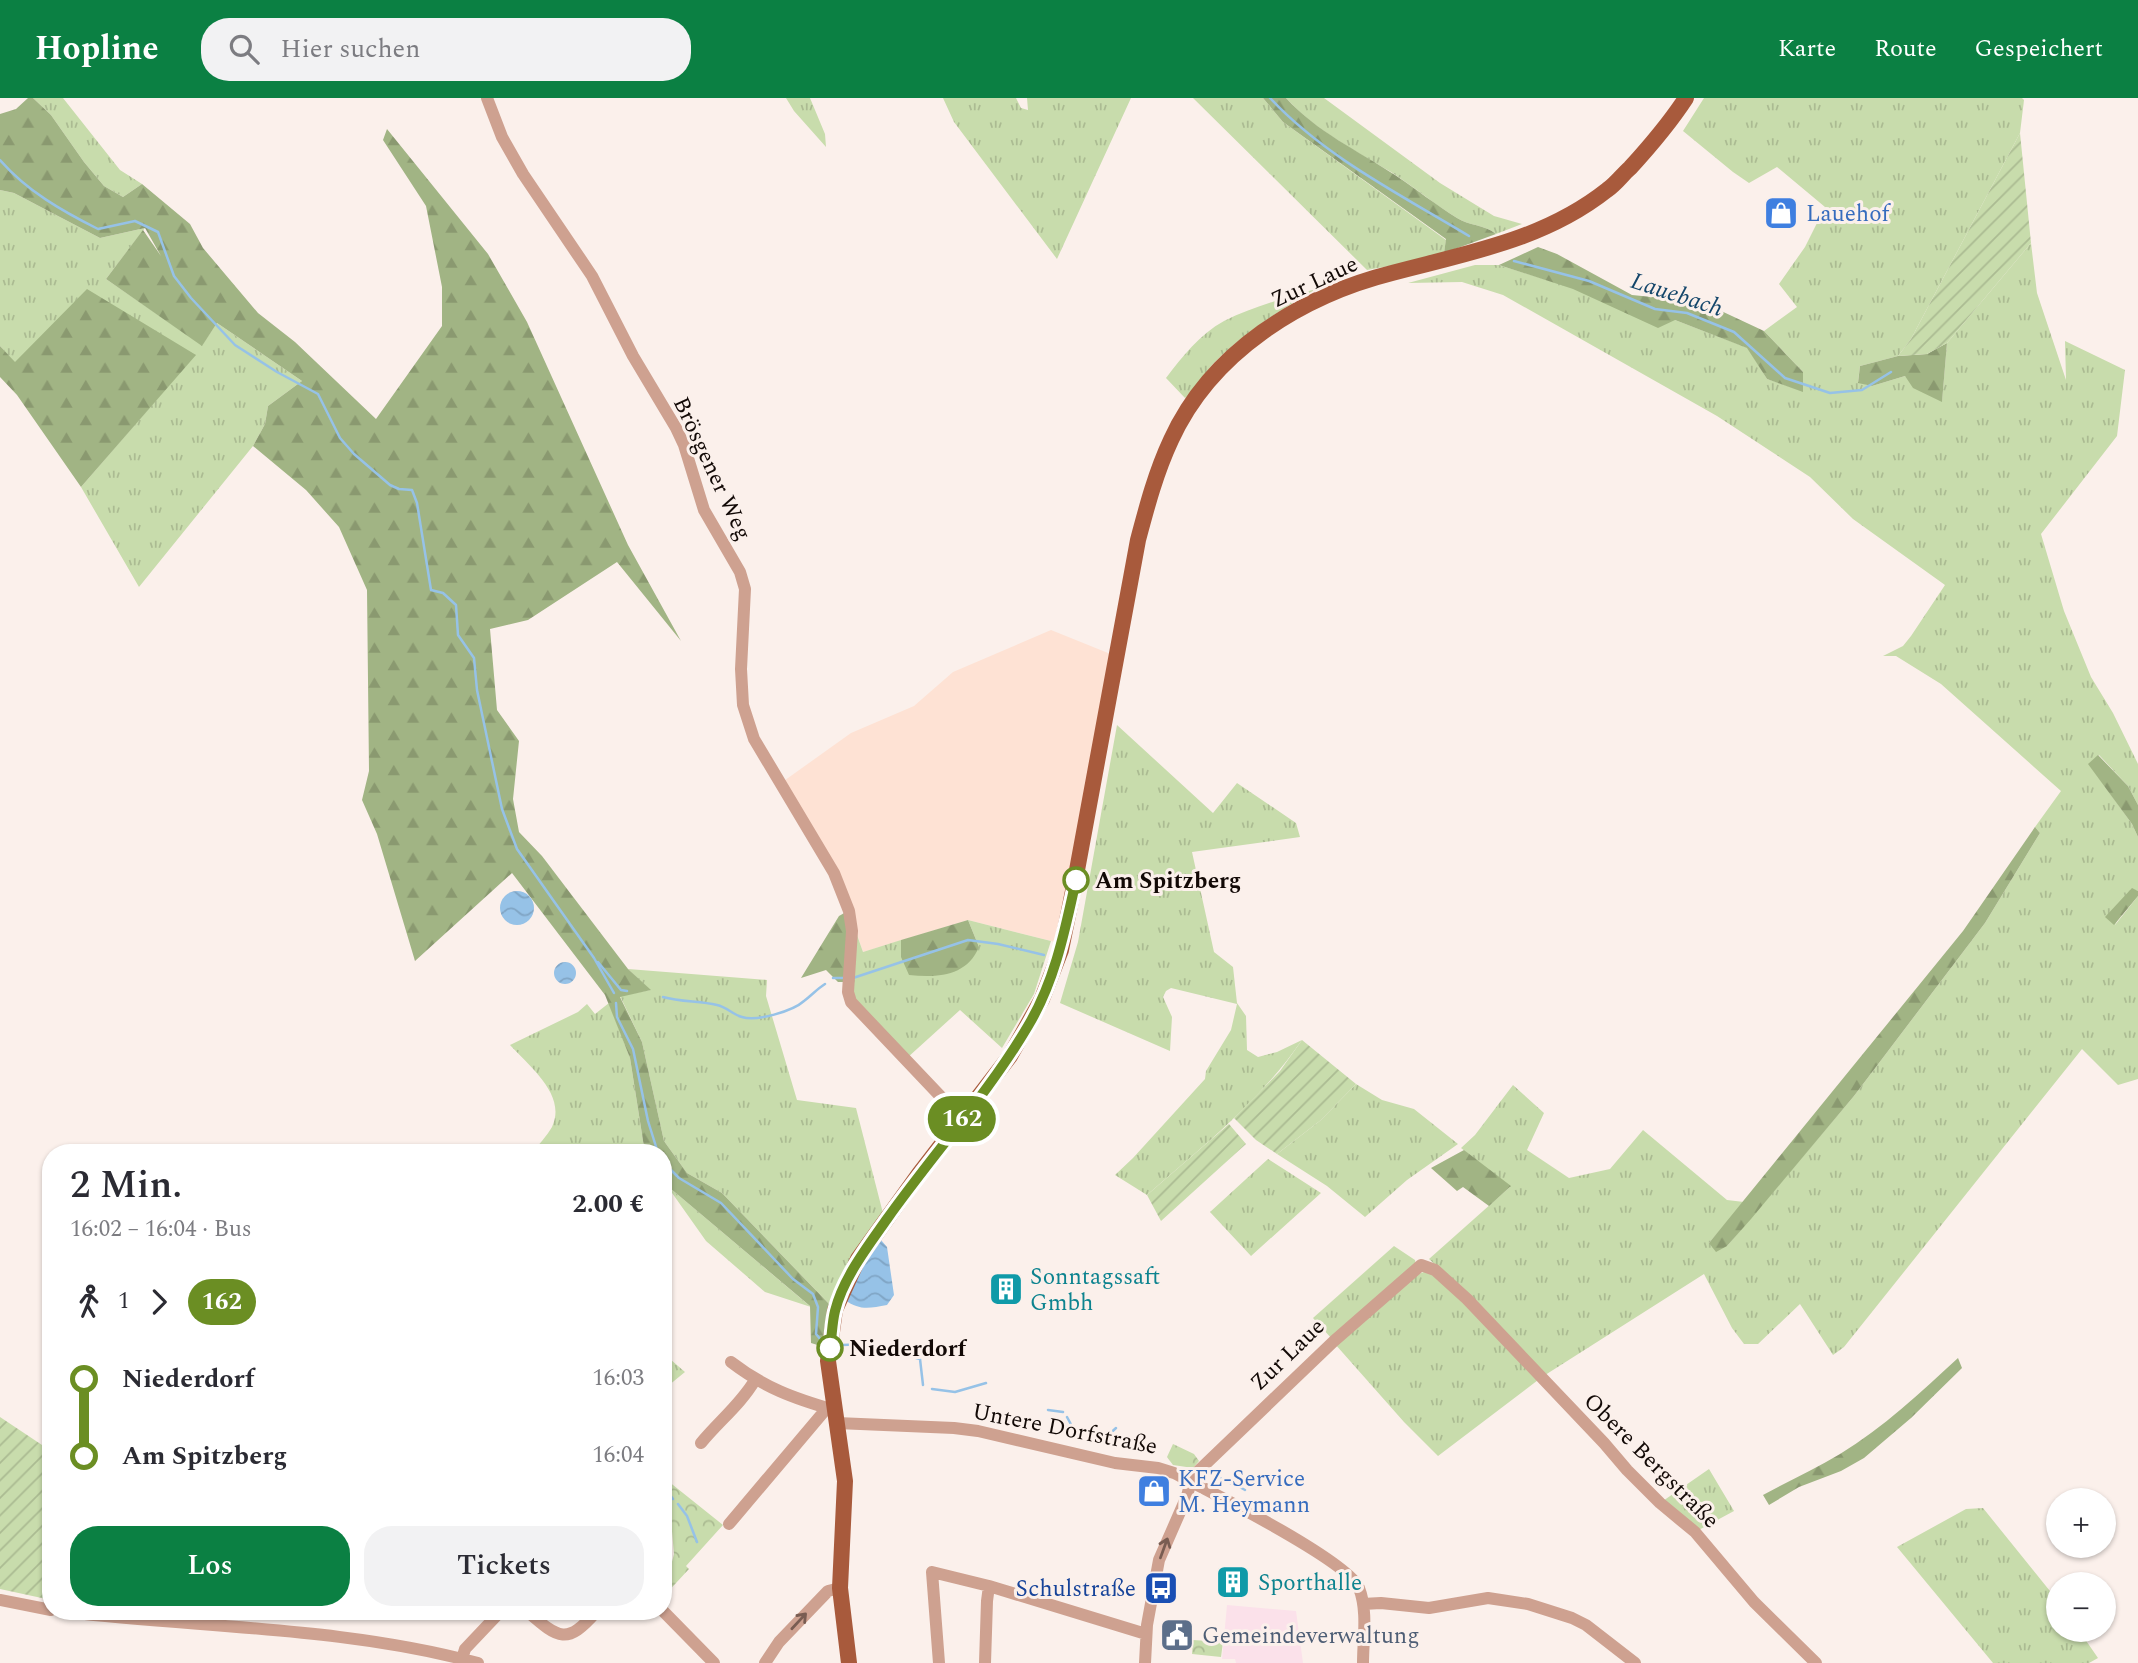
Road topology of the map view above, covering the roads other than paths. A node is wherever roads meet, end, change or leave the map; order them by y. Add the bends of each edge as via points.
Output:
1 (487, 98) edge
2 (1686, 98) edge
3 (962, 1119) junction
4 (1421, 1265) joint
5 (731, 1362) dead end
6 (755, 1380) junction
7 (833, 1414) junction
8 (701, 1443) dead end
9 (1191, 1482) junction
10 (729, 1524) dead end
11 (989, 1586) junction
12 (840, 1588) junction
13 (0, 1600) edge
14 (1363, 1604) junction
15 (42, 1608) edge
16 (155, 1620) edge
17 (492, 1620) edge
18 (537, 1620) edge
19 (589, 1620) edge
20 (672, 1620) edge
21 (1146, 1634) junction
22 (463, 1659) junction
23 (478, 1663) edge
24 (714, 1663) edge
25 (765, 1663) edge
26 (849, 1663) edge
27 (939, 1663) edge
28 (985, 1663) edge
29 (1145, 1663) edge
30 (1363, 1663) edge
31 (1635, 1663) edge
32 (1816, 1663) edge

1 - 3 street, Brösgener Weg via 523,174 592,276 676,428 704,510 740,572 745,589 743,705 754,739 834,873 849,911 851,1002
2 - 3 main road, Zur Laue via 1665,131 1608,190 1565,218 1498,247 1356,283 1309,303 1244,345 1189,407 1150,491 1138,540 1061,950 1030,1024
3 - 7 main road, Zur Laue via 858,1259 835,1310 828,1361
4 - 9 street, Zur Laue via 1334,1340
4 - 32 street, Obere Bergstraße via 1435,1270 1467,1299
5 - 6 street, Untere Dorfstraße
6 - 7 street, Untere Dorfstraße
6 - 8 street
7 - 9 street, Untere Dorfstraße via 978,1431 1115,1463 1158,1468
7 - 10 street
7 - 12 main road, Zur Laue via 845,1481
9 - 14 street, Untere Dorfstraße via 1336,1564 1355,1581
21 -> 9 street via 1159,1560
11 - 21 street
11 - 27 street via 932,1572
11 - 28 street
25 -> 12 street via 828,1591
12 - 26 main road, Zur Laue
13 - 15 street
14 - 30 street
14 - 31 street via 1429,1608 1488,1598 1528,1604 1586,1625
16 - 22 street via 299,1633
17 - 22 street via 465,1649
18 - 19 street via 564,1636
20 - 24 street
21 - 29 street
22 - 23 street

